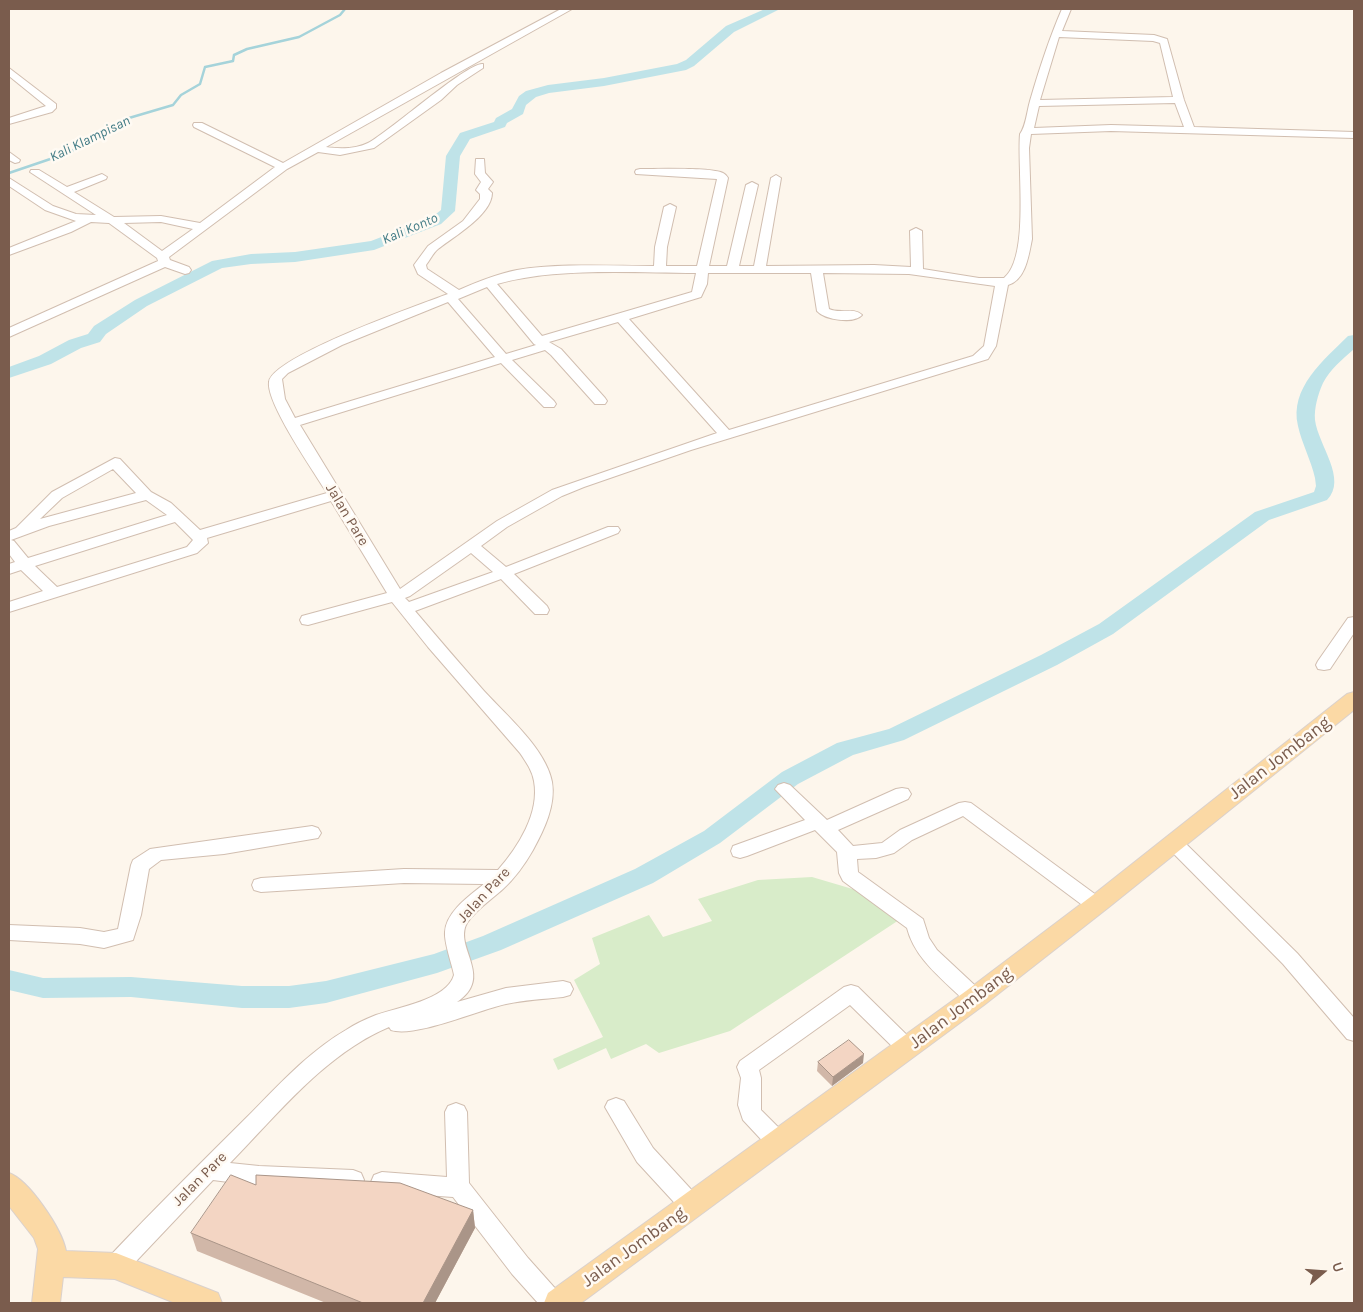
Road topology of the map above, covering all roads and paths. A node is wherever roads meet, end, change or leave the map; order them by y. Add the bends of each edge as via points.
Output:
1 (567, 9) edge
2 (1066, 9) edge
3 (1056, 34) junction
4 (505, 50) dead end
5 (9, 71) edge
6 (1179, 100) junction
7 (1034, 103) junction
8 (9, 121) edge
9 (198, 125) dead end
10 (1190, 130) junction
11 (1028, 131) junction
12 (1354, 135) edge
13 (315, 148) junction
14 (480, 161) dead end
15 (283, 167) junction
16 (35, 172) dead end
17 (640, 172) dead end
18 (102, 177) dead end
19 (776, 178) dead end
20 (9, 180) edge
21 (67, 191) junction
22 (773, 195) junction
23 (670, 207) dead end
24 (88, 219) junction
25 (110, 220) junction
26 (202, 227) junction
27 (916, 231) dead end
28 (9, 252) edge
29 (163, 260) junction
30 (759, 269) junction
31 (816, 269) junction
32 (185, 270) dead end
33 (660, 270) junction
34 (702, 270) junction
35 (732, 270) junction
36 (917, 272) junction
37 (489, 282) junction
38 (1002, 282) junction
39 (454, 295) junction
40 (856, 315) dead end
41 (621, 318) junction
42 (9, 333) edge
43 (542, 343) junction
44 (504, 358) junction
45 (600, 401) dead end
46 (549, 404) dead end
47 (292, 423) junction
48 (726, 435) junction
49 (146, 495) junction
50 (335, 495) junction
51 (176, 518) junction
52 (613, 530) dead end
53 (14, 533) edge
54 (197, 536) junction
55 (9, 544) edge
56 (472, 546) junction
57 (24, 564) junction
58 (9, 569) edge
59 (504, 574) junction
60 (53, 592) junction
61 (401, 602) junction
62 (9, 607) edge
63 (542, 610) dead end
64 (308, 620) dead end
65 (1354, 622) edge
66 (1324, 665) dead end
67 (1350, 702) edge
68 (784, 789) dead end
69 (902, 794) dead end
70 (822, 825) junction
71 (312, 834) dead end
72 (1174, 843) junction
73 (740, 851) dead end
74 (848, 853) junction
75 (503, 877) junction
76 (260, 885) dead end
77 (1096, 905) junction
78 (9, 933) edge
79 (563, 989) dead end
80 (975, 998) junction
81 (382, 1021) junction
82 (1354, 1034) edge
83 (907, 1048) junction
84 (616, 1108) dead end
85 (456, 1112) dead end
86 (778, 1142) junction
87 (208, 1170) junction
88 (9, 1184) edge
89 (458, 1188) junction
90 (691, 1205) junction
91 (52, 1263) junction
92 (116, 1266) junction
93 (46, 1303) edge
94 (208, 1303) edge
95 (553, 1303) edge
96 (558, 1303) edge

1 - 13 street
2 - 3 street
3 - 6 street via 1162,40
3 - 7 street
4 - 13 street via 453,83 438,98 370,146 337,152
5 - 8 street via 52,106
6 - 7 street
6 - 10 street
7 - 11 street
9 - 15 street
10 - 11 street
10 - 12 street
11 - 38 street via 1024,148 1024,251 1014,273 1008,281
13 - 15 street
14 - 39 street via 480,174 487,182 482,190 486,193 482,207 432,248 420,265 422,271
15 - 26 street
16 - 21 street
17 - 34 street via 710,174 723,178
18 - 21 street
19 - 22 street
20 - 24 street via 56,211
21 - 25 street
22 - 30 street
22 - 35 street via 752,189
23 - 33 street via 661,246
24 - 25 street
24 - 28 street
25 - 26 street via 161,219
25 - 29 street
26 - 29 street
27 - 36 street
29 - 32 street
29 - 42 street via 153,269
30 - 31 street
30 - 35 street
31 - 36 street
31 - 40 street via 824,311 834,316
33 - 34 street
33 - 37 street via 538,271
34 - 35 street
34 - 41 street via 701,284 695,295
36 - 38 street
37 - 39 street
37 - 43 street
38 - 48 street via 990,346 983,356
39 - 44 street
39 - 47 street, Jalan Pare via 337,342 283,370 275,381
41 - 43 street
41 - 48 street
43 - 44 street
43 - 45 street via 556,352
44 - 46 street
44 - 47 street
47 - 50 street, Jalan Pare
48 - 56 street via 613,471 557,493 502,524
49 - 51 street via 153,497
49 - 53 street
49 - 53 street via 115,462 57,495
50 - 54 street
50 - 61 street, Jalan Pare
51 - 54 street
51 - 57 street
52 - 59 street
54 - 60 street via 200,543 192,550
55 - 57 street
56 - 59 street
56 - 61 street via 417,586
57 - 58 street
57 - 60 street
59 - 61 street
59 - 63 street
60 - 62 street
61 - 64 street
61 - 75 street, Jalan Pare via 521,743 542,776 542,805 532,833
65 - 66 street
67 - 72 main road, Jalan Jombang
68 - 70 street
69 - 70 street
70 - 73 street
70 - 74 street
71 - 78 street via 157,854 140,865 126,935 104,940
72 - 77 main road, Jalan Jombang
72 - 82 street via 1285,955
74 - 77 street via 888,848 914,830 965,808
74 - 80 street via 850,876 916,924 920,940 930,955
75 - 76 street via 404,876
75 - 81 street, Jalan Pare via 461,916 455,926 464,975 461,987 445,1000
77 - 80 main road, Jalan Jombang
79 - 81 street via 506,996 406,1023
80 - 83 main road, Jalan Jombang
81 - 87 street, Jalan Pare via 345,1041 320,1061
83 - 86 main road, Jalan Jombang
83 - 86 street via 851,993 748,1067 751,1114
84 - 90 street via 646,1155
85 - 89 street
86 - 90 main road, Jalan Jombang
87 - 89 street
87 - 92 street, Jalan Pare
88 - 91 main road via 45,1231 52,1249
89 - 95 street
90 - 96 main road, Jalan Jombang
91 - 92 main road
91 - 93 main road
92 - 94 main road

